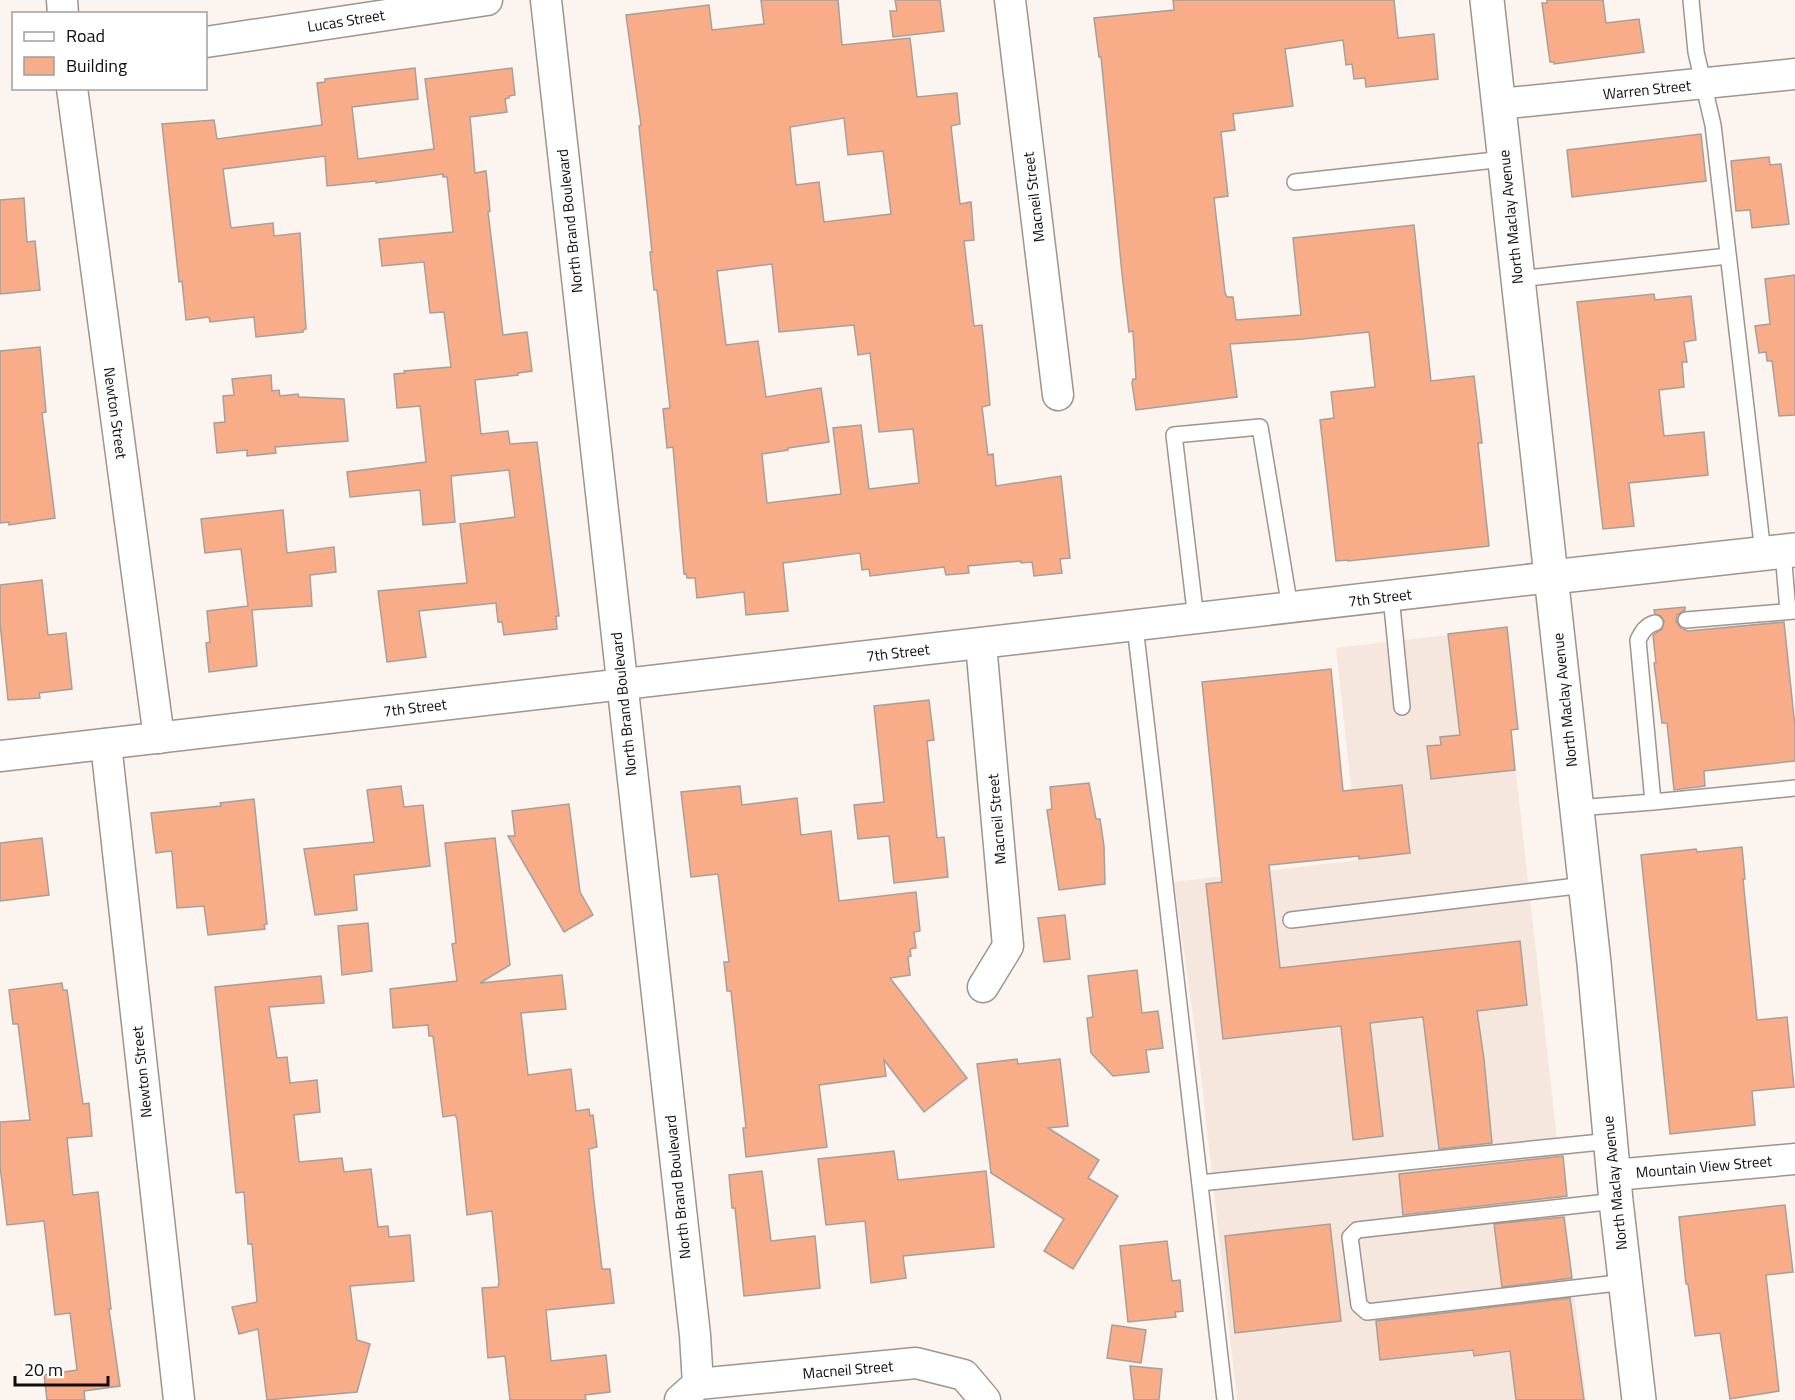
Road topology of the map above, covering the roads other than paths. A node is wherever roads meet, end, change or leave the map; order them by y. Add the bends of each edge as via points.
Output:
1 (487, 0) edge
2 (546, 0) edge
3 (1010, 0) edge
4 (1487, 0) edge
5 (1690, 0) edge
6 (207, 42) edge
7 (1795, 74) edge
8 (1704, 84) junction
9 (72, 90) edge
10 (1499, 104) junction
11 (1504, 159) junction
12 (1295, 182) dead end
13 (1728, 256) junction
14 (1518, 279) junction
15 (1058, 395) dead end
16 (1780, 552) edge
17 (1552, 577) junction
18 (1391, 596) junction
19 (1290, 608) junction
20 (1791, 611) edge
21 (1196, 619) junction
22 (1686, 620) dead end
23 (1655, 623) dead end
24 (1135, 626) junction
25 (981, 644) junction
26 (622, 685) junction
27 (1402, 707) dead end
28 (159, 738) junction
29 (106, 744) junction
30 (0, 756) edge
31 (1795, 788) edge
32 (1653, 802) junction
33 (1577, 808) junction
34 (1585, 885) junction
35 (1292, 920) dead end
36 (983, 987) dead end
37 (1611, 1142) junction
38 (1795, 1159) edge
39 (1200, 1183) junction
40 (1615, 1188) junction
41 (1626, 1282) junction
42 (689, 1392) edge
43 (178, 1400) edge
44 (985, 1400) edge
45 (1225, 1400) edge
46 (1639, 1400) edge

1 - 6 street, Lucas Street
2 - 26 street, North Brand Boulevard
3 - 15 street, Macneil Street
4 - 10 main road, North Maclay Avenue
5 - 8 lane
7 - 8 street, Warren Street
8 - 10 street, Warren Street
8 - 13 lane via 1713,125
9 - 28 street, Newton Street
10 - 11 main road, North Maclay Avenue
11 - 12 lane
11 - 14 main road, North Maclay Avenue
13 - 14 lane
13 - 16 lane
14 - 17 main road, North Maclay Avenue
16 - 17 main road, 7th Street
16 - 20 lane
17 - 18 street, 7th Street
17 - 33 main road, North Maclay Avenue
18 - 19 street, 7th Street
18 - 27 lane
19 - 21 street, 7th Street
19 - 21 lane via 1260,427 1174,435
20 - 22 lane
21 - 24 street, 7th Street
23 - 32 lane via 1638,640
24 - 25 street, 7th Street
24 - 39 lane
25 - 26 street, 7th Street
25 - 36 street, Macneil Street via 1008,946
26 - 28 street, 7th Street
26 - 42 street, North Brand Boulevard via 695,1335
28 - 29 street, 7th Street
29 - 30 street, 7th Street
29 - 43 street, Newton Street
31 - 32 lane
32 - 33 lane
33 - 34 main road, North Maclay Avenue
34 - 35 lane
34 - 37 main road, North Maclay Avenue
37 - 39 lane
37 - 40 main road, North Maclay Avenue
38 - 40 street, Mountain View Street
39 - 45 lane
40 - 41 main road, North Maclay Avenue
40 - 41 lane via 1357,1230 1350,1237 1359,1305 1367,1311
41 - 46 main road, North Maclay Avenue
42 - 44 street, Macneil Street via 916,1363 964,1375

